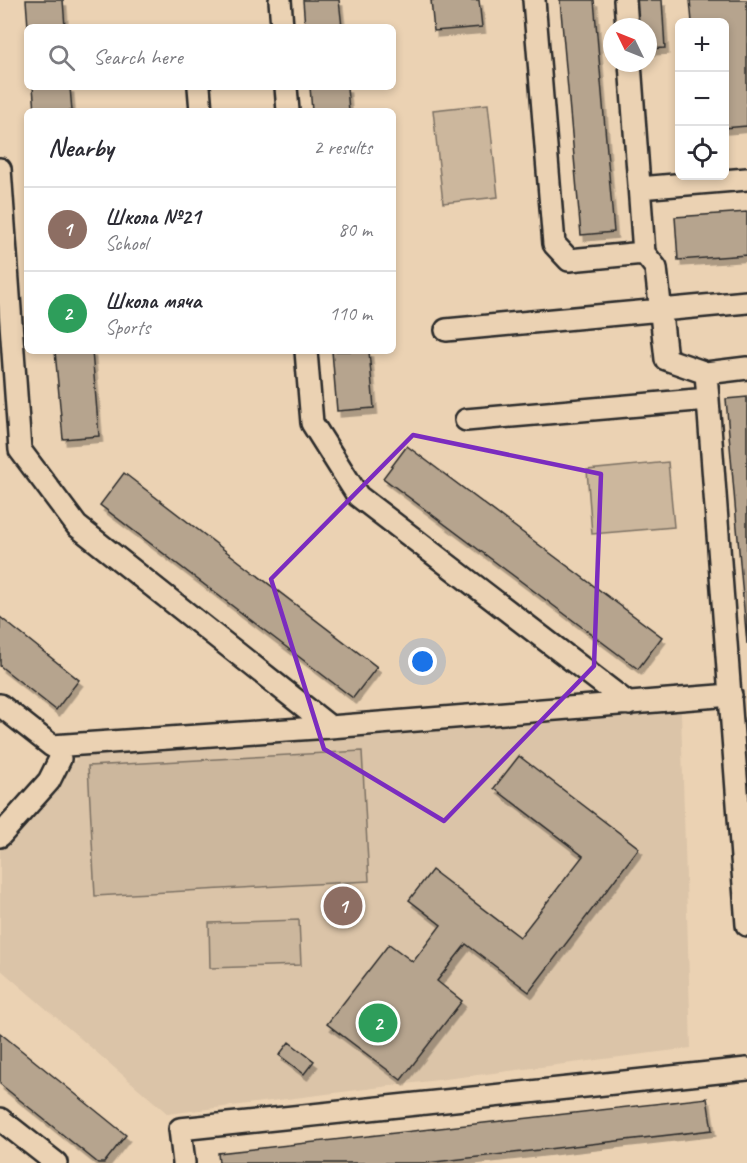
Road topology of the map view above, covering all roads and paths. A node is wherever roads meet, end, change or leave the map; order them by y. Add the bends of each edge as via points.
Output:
1 (280, 0) edge
2 (534, 0) edge
3 (626, 0) edge
4 (627, 18) edge
5 (282, 24) edge
6 (631, 72) edge
7 (199, 90) edge
8 (286, 90) edge
9 (201, 108) edge
10 (288, 108) edge
11 (0, 169) edge
12 (747, 179) edge
13 (639, 188) junction
14 (644, 253) junction
15 (747, 302) edge
16 (661, 311) junction
17 (446, 330) dead end
18 (306, 354) edge
19 (747, 368) edge
20 (706, 373) junction
21 (708, 399) junction
22 (466, 420) dead end
23 (731, 696) junction
24 (628, 704) junction
25 (0, 705) edge
26 (330, 727) junction
27 (58, 746) junction
28 (741, 764) edge
29 (0, 836) edge
30 (747, 925) edge
31 (747, 1069) edge
32 (0, 1119) edge
33 (56, 1163) edge
34 (184, 1163) edge

1 - 5 lane
2 - 14 lane via 554,243 569,260
3 - 4 lane
6 - 13 lane
7 - 9 lane
8 - 10 lane
11 - 26 lane via 20,450 77,526
12 - 13 lane
13 - 14 lane
14 - 16 lane via 656,267
15 - 16 lane
16 - 17 lane
16 - 20 lane via 666,359
18 - 24 lane via 312,423 358,496
19 - 20 lane
20 - 21 lane
21 - 22 lane
21 - 23 lane
23 - 24 lane
23 - 28 lane
24 - 26 lane
25 - 27 lane via 52,747
26 - 27 lane
27 - 29 lane via 60,759 49,781
28 - 30 lane
31 - 34 lane via 180,1129
32 - 33 lane

